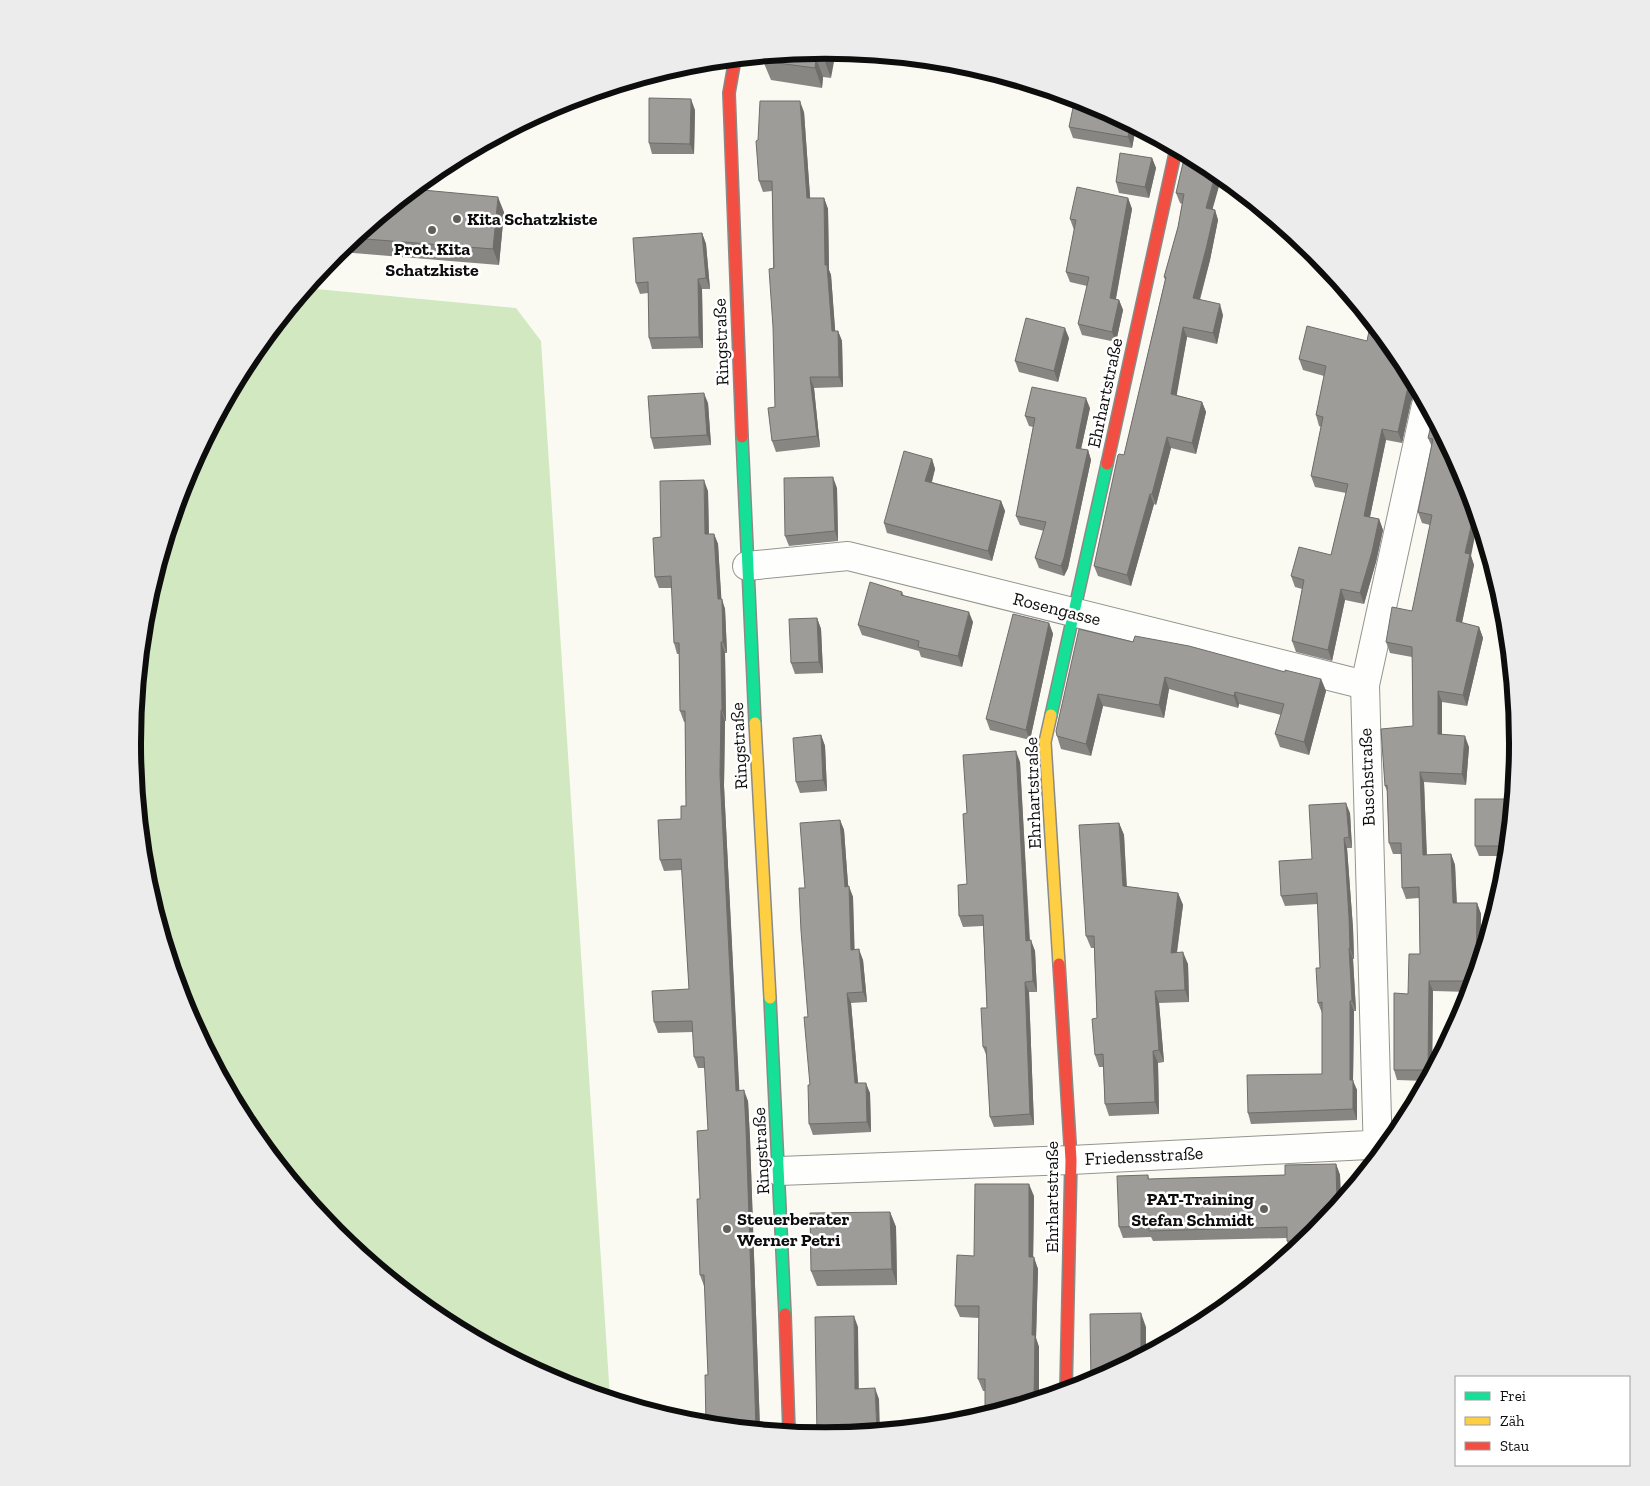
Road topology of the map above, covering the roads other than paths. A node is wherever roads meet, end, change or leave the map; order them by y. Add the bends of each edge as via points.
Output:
1 (734, 65) edge
2 (1175, 155) edge
3 (1424, 413) edge
4 (747, 566) junction
5 (1075, 613) junction
6 (1365, 685) junction
7 (1381, 1142) edge
8 (1376, 1148) edge
9 (1071, 1160) junction
10 (779, 1171) junction
11 (1066, 1383) edge
12 (789, 1426) edge

1 - 4 street, Ringstraße via 729,93
2 - 5 street, Ehrhartstraße
3 - 6 street, Buschstraße
4 - 5 street, Rosengasse via 848,556
4 - 10 street, Ringstraße
5 - 6 street, Rosengasse
5 - 9 street, Ehrhartstraße via 1045,742
6 - 7 street, Buschstraße
8 - 9 street, Friedensstraße
9 - 10 street, Friedensstraße
9 - 11 street, Ehrhartstraße
10 - 12 street, Ringstraße

